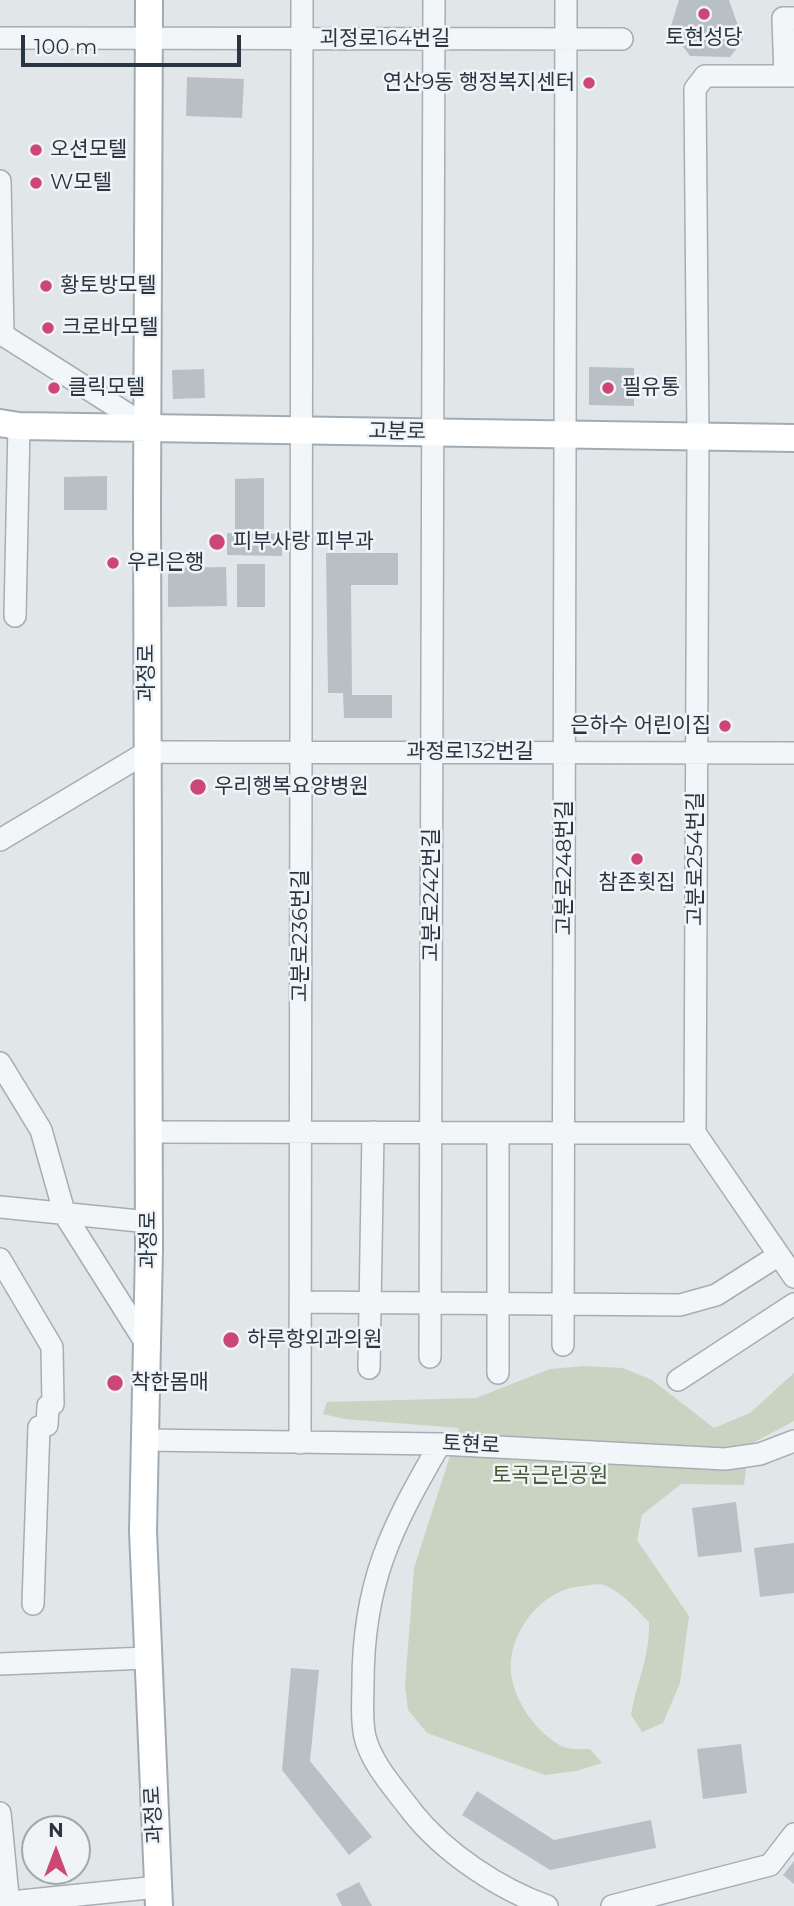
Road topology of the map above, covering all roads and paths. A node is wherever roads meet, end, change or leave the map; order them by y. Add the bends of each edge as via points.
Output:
1 (149, 0) edge
2 (302, 0) edge
3 (435, 0) edge
4 (566, 0) edge
5 (794, 18) edge
6 (0, 38) edge
7 (149, 38) junction
8 (302, 39) junction
9 (435, 39) junction
10 (566, 39) junction
11 (622, 39) dead end
12 (790, 76) edge
13 (0, 181) edge
14 (1, 334) edge
15 (9, 424) edge
16 (148, 427) junction
17 (302, 430) junction
18 (433, 432) junction
19 (566, 434) junction
20 (698, 437) junction
21 (794, 438) edge
22 (15, 616) dead end
23 (147, 752) junction
24 (302, 752) junction
25 (432, 752) junction
26 (565, 752) junction
27 (697, 752) junction
28 (794, 753) edge
29 (0, 840) edge
30 (0, 1063) edge
31 (148, 1132) junction
32 (301, 1132) junction
33 (373, 1132) junction
34 (431, 1132) junction
35 (498, 1132) junction
36 (564, 1132) junction
37 (695, 1133) junction
38 (0, 1207) edge
39 (65, 1215) junction
40 (149, 1222) junction
41 (779, 1255) junction
42 (0, 1259) edge
43 (794, 1277) edge
44 (301, 1302) junction
45 (368, 1302) junction
46 (430, 1302) junction
47 (496, 1303) junction
48 (563, 1303) junction
49 (794, 1304) edge
50 (147, 1345) junction
51 (563, 1345) dead end
52 (430, 1357) dead end
53 (369, 1368) dead end
54 (498, 1373) dead end
55 (678, 1380) dead end
56 (145, 1440) junction
57 (794, 1441) edge
58 (300, 1443) junction
59 (440, 1444) junction
60 (33, 1604) dead end
61 (147, 1658) junction
62 (0, 1664) edge
63 (0, 1813) edge
64 (794, 1834) edge
65 (158, 1896) edge
66 (6, 1904) edge
67 (547, 1906) edge
68 (612, 1906) edge

1 - 7 main road, 과정로
2 - 8 street, 고분로236번길
3 - 9 street, 고분로242번길
4 - 10 street, 고분로248번길
5 - 12 street via 783,18
6 - 7 street, 괴정로164번길
7 - 8 street, 괴정로164번길
7 - 16 main road, 과정로
8 - 9 street, 괴정로164번길
8 - 17 street, 고분로236번길
9 - 10 street, 괴정로164번길
9 - 18 street, 고분로242번길
10 - 11 street, 괴정로164번길
10 - 19 street, 고분로248번길
12 - 20 street, 고분로254번길 via 705,76 695,89
13 - 14 street
14 - 16 street
15 - 16 main road, 고분로
15 - 22 street
16 - 17 main road, 고분로
16 - 23 main road, 과정로
17 - 18 main road, 고분로
17 - 24 street, 고분로236번길
18 - 19 main road, 고분로
18 - 25 street, 고분로242번길
19 - 20 main road, 고분로
19 - 26 street, 고분로248번길
20 - 21 main road, 고분로
20 - 27 street, 고분로254번길
23 - 24 street, 과정로132번길
23 - 29 street
23 - 31 main road, 과정로
24 - 25 street, 과정로132번길
24 - 32 street, 고분로236번길
25 - 26 street, 과정로132번길
25 - 34 street, 고분로242번길
26 - 27 street, 과정로132번길
26 - 36 street, 고분로248번길
27 - 28 street, 과정로132번길
27 - 37 street, 고분로254번길
30 - 39 street via 41,1130
31 - 32 street
31 - 40 main road, 과정로
32 - 33 street
32 - 44 street, 고분로236번길
33 - 34 street
33 - 45 street
34 - 35 street
34 - 46 street, 고분로242번길
35 - 36 street
35 - 47 street
36 - 37 street
36 - 48 street, 고분로248번길
37 - 41 street
38 - 39 street
39 - 40 street
39 - 50 street
40 - 50 main road, 과정로
41 - 43 street
41 - 48 street via 716,1295 680,1305
42 - 60 street via 52,1348 54,1404 48,1406 47,1425 39,1427
44 - 45 street
44 - 58 street, 고분로236번길
45 - 46 street
45 - 53 street
46 - 47 street
46 - 52 street, 고분로242번길
47 - 48 street
47 - 54 street
48 - 51 street, 고분로248번길
49 - 55 street
50 - 56 main road, 과정로
56 - 58 street, 토현로
56 - 61 main road, 과정로
57 - 59 street, 토현로 via 760,1454 725,1459
58 - 59 street, 토현로
59 - 67 street via 406,1503 372,1588 363,1664 365,1736 386,1777 435,1837 457,1857
61 - 62 street
61 - 65 main road, 과정로
63 - 66 street
64 - 68 street via 770,1865
65 - 66 street

